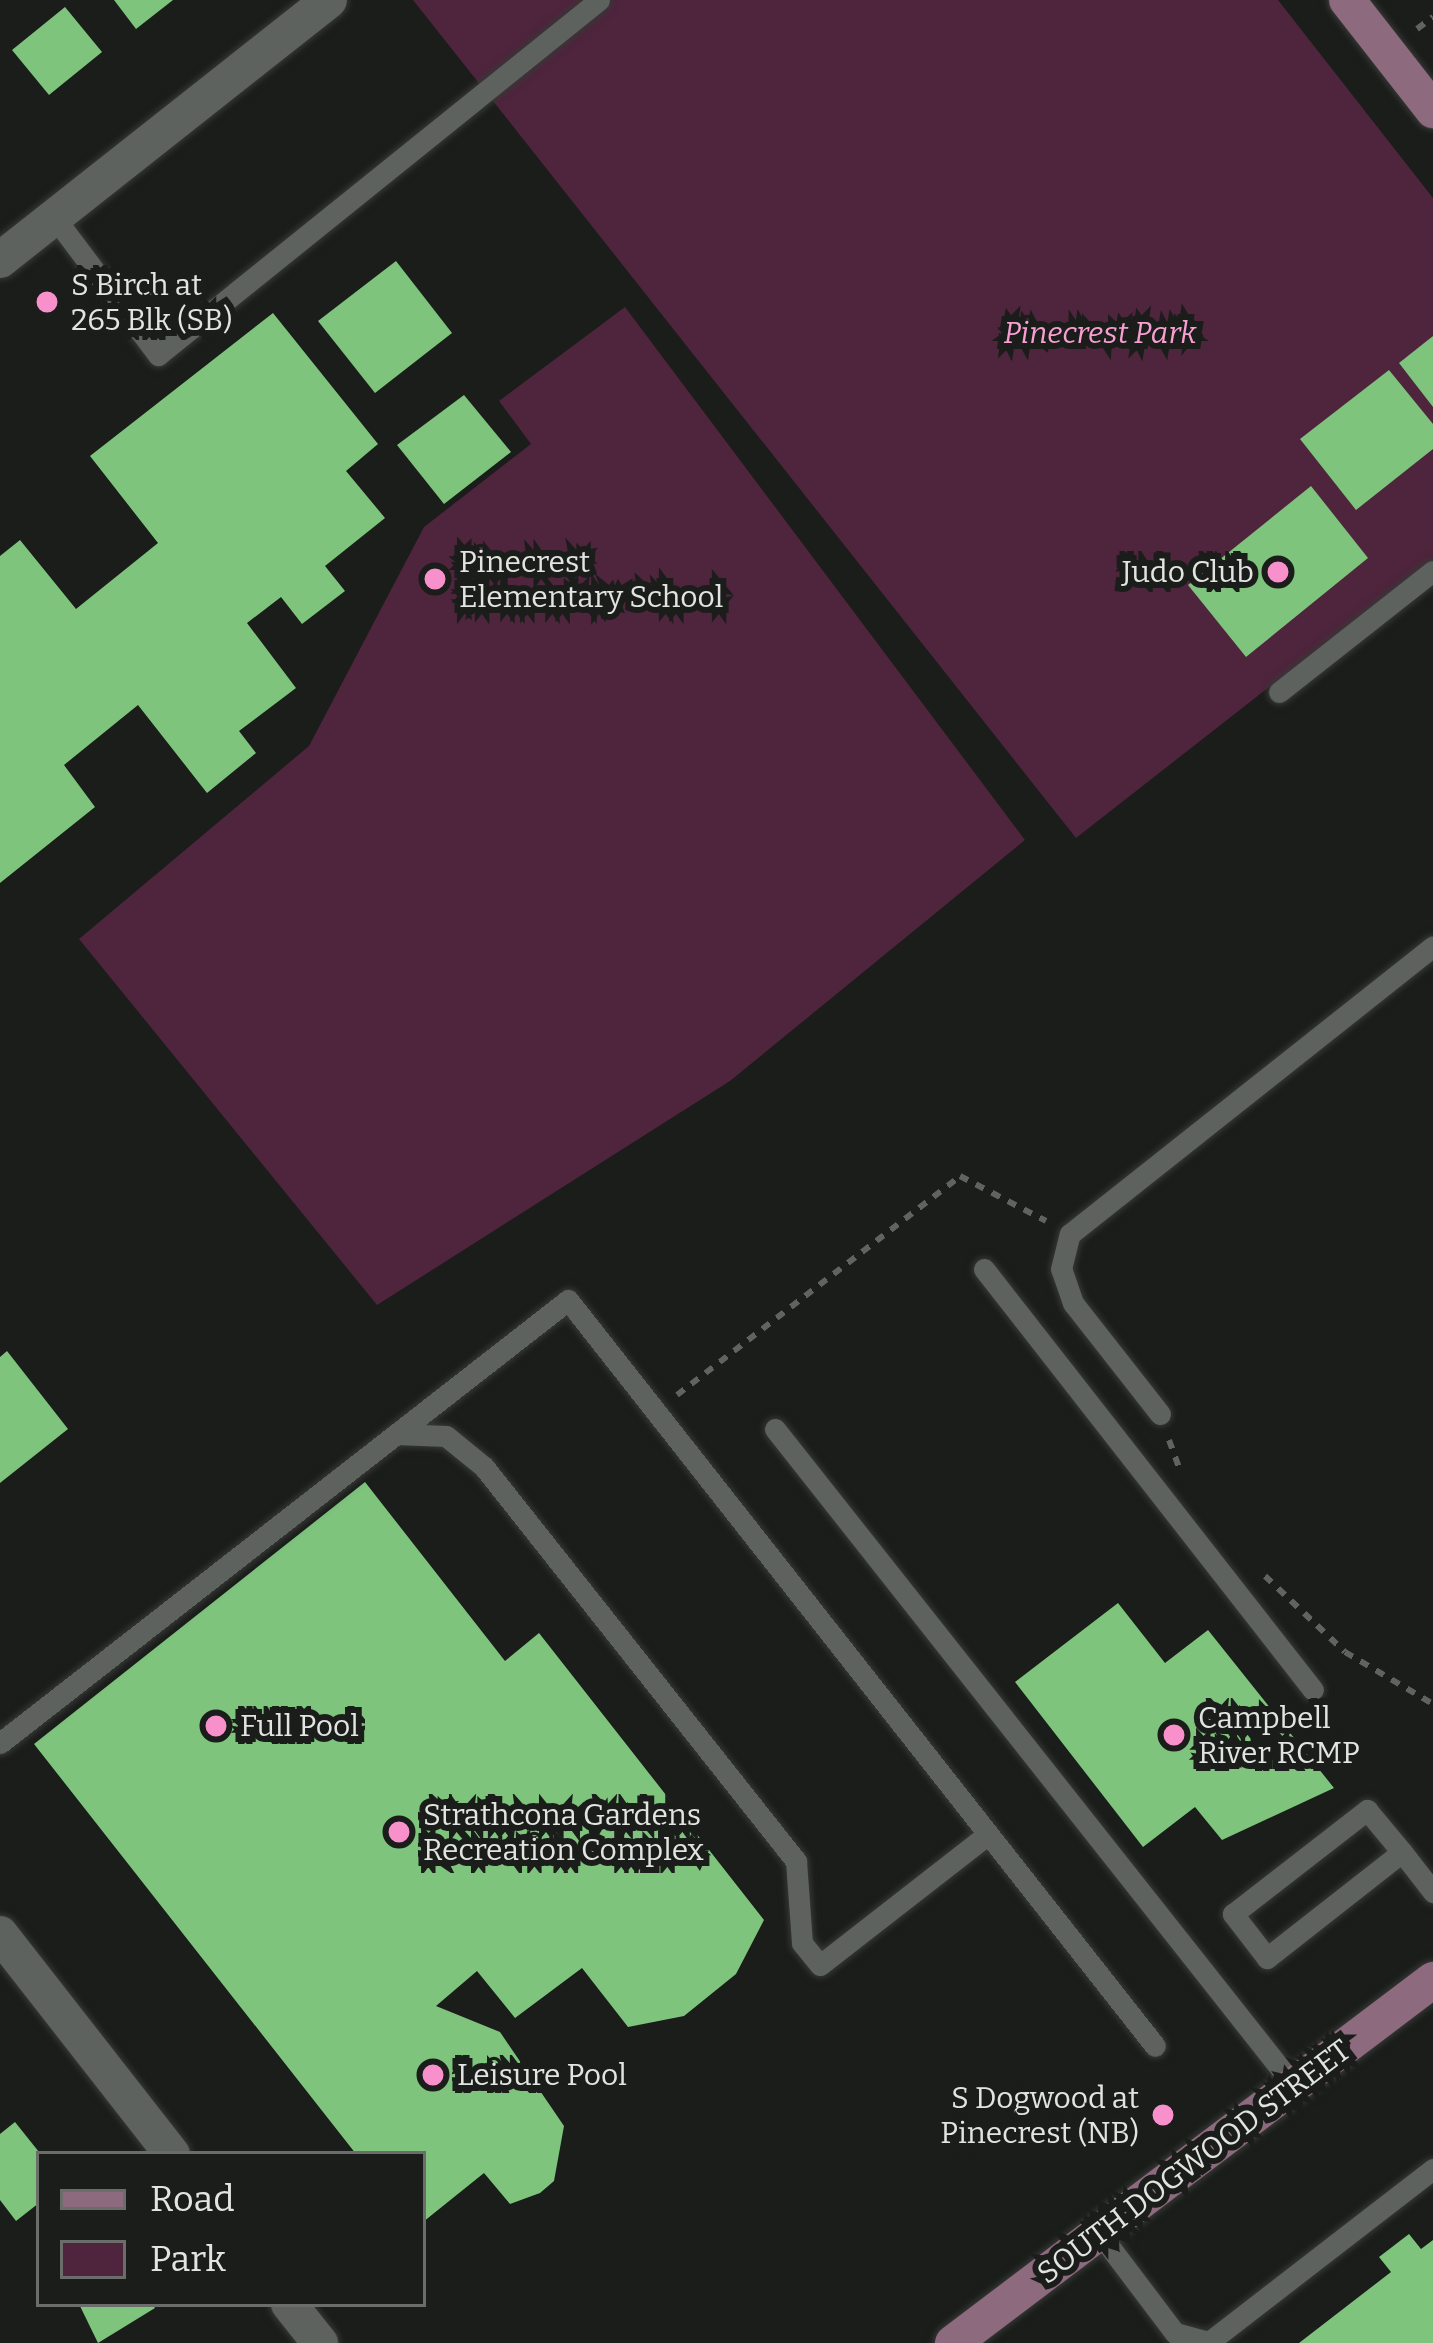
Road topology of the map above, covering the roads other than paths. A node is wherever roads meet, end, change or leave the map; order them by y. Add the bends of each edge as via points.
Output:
1 (329, 0) edge
2 (599, 0) edge
3 (1347, 0) edge
4 (1433, 110) edge
5 (54, 217) junction
6 (0, 260) edge
7 (1433, 571) edge
8 (1279, 692) dead end
9 (1433, 946) edge
10 (984, 1269) dead end
11 (1160, 1414) road end
12 (776, 1430) dead end
13 (396, 1434) junction
14 (1312, 1690) dead end
15 (0, 1743) edge
16 (988, 1834) junction
17 (1402, 1852) junction
18 (1433, 1892) edge
19 (0, 1934) edge
20 (1433, 1980) edge
21 (1155, 2046) dead end
22 (1295, 2087) junction
23 (170, 2151) edge
24 (1433, 2169) edge
25 (1100, 2234) junction
26 (291, 2307) edge
27 (320, 2343) edge
28 (953, 2343) edge

1 - 5 street
2 - 5 lane via 158,355
3 - 4 main road
5 - 6 street
7 - 8 lane
9 - 11 lane via 1070,1234 1060,1269 1072,1304
10 - 14 lane
12 - 22 lane
13 - 15 lane
13 - 16 lane via 568,1300
13 - 16 lane via 446,1436 484,1466 796,1861 802,1943 820,1965
16 - 21 lane
17 - 17 lane via 1267,1958 1233,1914 1367,1810
17 - 18 lane
19 - 23 street
20 - 22 main road, SOUTH DOGWOOD STREET
22 - 25 main road, SOUTH DOGWOOD STREET
24 - 25 lane via 1209,2342 1175,2333
25 - 28 main road, SOUTH DOGWOOD STREET
26 - 27 street

